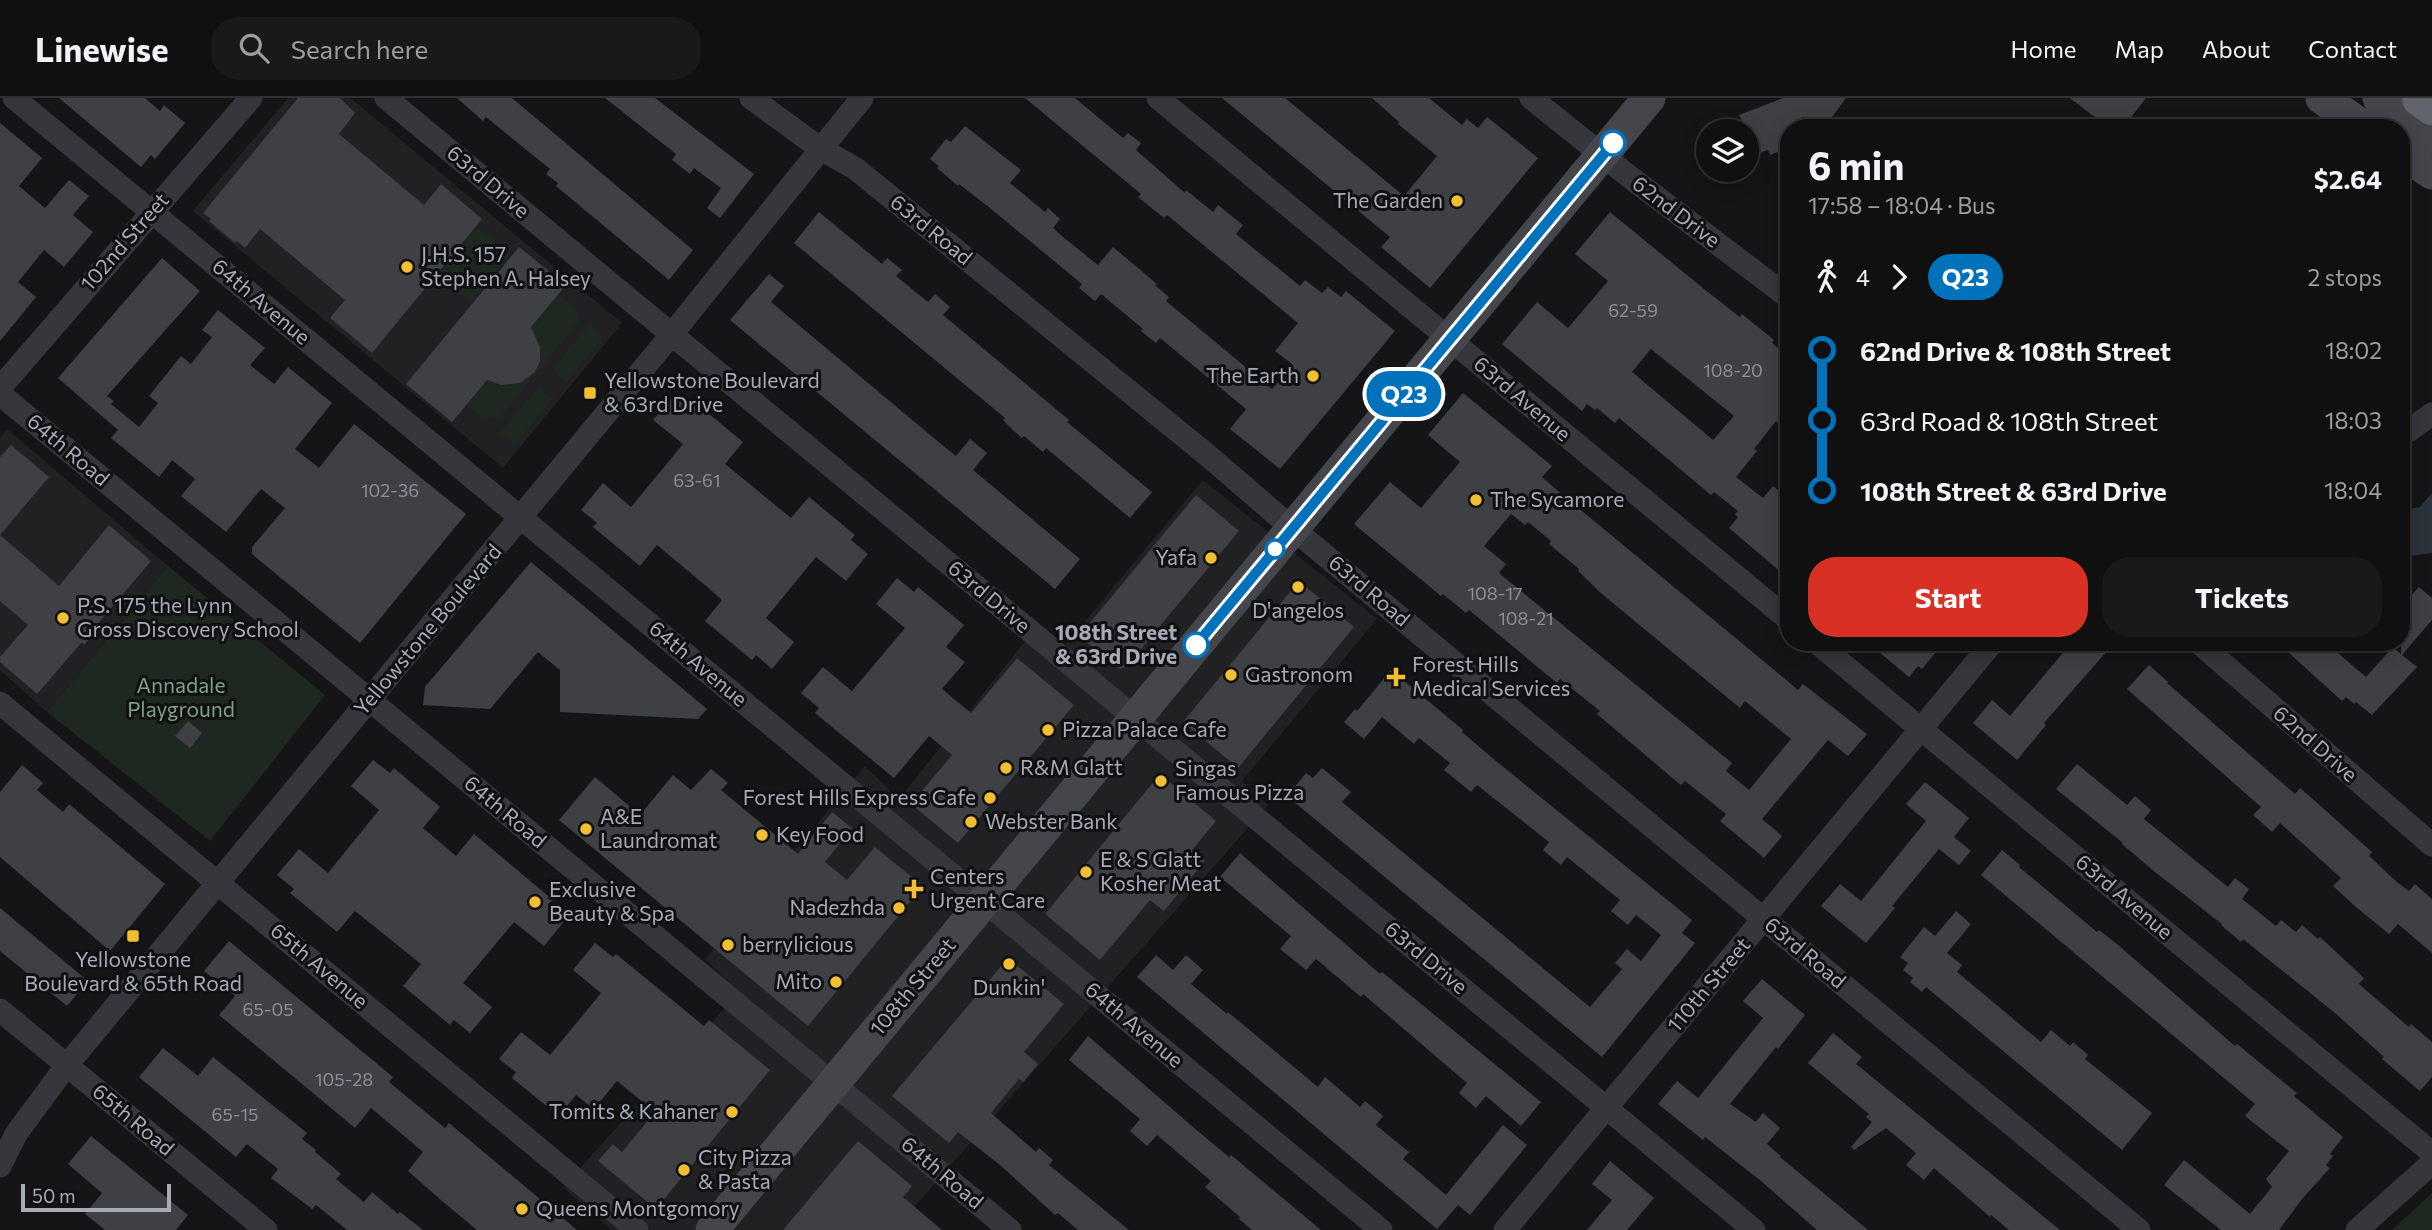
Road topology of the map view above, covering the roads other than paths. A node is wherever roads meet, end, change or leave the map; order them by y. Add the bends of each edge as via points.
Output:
1 (14, 98) edge
2 (251, 98) edge
3 (386, 98) edge
4 (751, 98) edge
5 (862, 98) edge
6 (1158, 98) edge
7 (1531, 98) edge
8 (1650, 98) edge
9 (2322, 98) edge
10 (2379, 98) edge
11 (2421, 98) edge
12 (2432, 106) edge
13 (2352, 119) edge
14 (2408, 119) edge
15 (2410, 120) edge
16 (2432, 136) edge
17 (821, 149) junction
18 (1602, 155) junction
19 (2410, 158) edge
20 (2432, 173) edge
21 (151, 211) junction
22 (1780, 291) edge
23 (672, 334) junction
24 (1449, 339) junction
25 (0, 388) edge
26 (0, 394) edge
27 (2432, 414) edge
28 (2410, 430) edge
29 (521, 517) junction
30 (1292, 528) junction
31 (1780, 613) edge
32 (1827, 651) edge
33 (1986, 651) edge
34 (2209, 651) edge
35 (370, 700) junction
36 (0, 703) edge
37 (1136, 718) junction
38 (1921, 729) junction
39 (2432, 845) edge
40 (218, 883) junction
41 (984, 901) junction
42 (1764, 919) junction
43 (0, 1010) edge
44 (67, 1065) junction
45 (833, 1083) junction
46 (1607, 1108) junction
47 (2432, 1153) edge
48 (2432, 1163) edge
49 (0, 1166) edge
50 (266, 1230) edge
51 (637, 1230) edge
52 (712, 1230) edge
53 (1010, 1230) edge
54 (1381, 1230) edge
55 (1505, 1230) edge
56 (1754, 1230) edge
57 (2139, 1230) edge
58 (2357, 1230) edge

1 - 21 street, 64th Avenue
2 - 21 street, 102nd Street
3 - 23 street, 63rd Drive
4 - 17 street, 63rd Road
5 - 17 street, Yellowstone Boulevard
6 - 24 street, 63rd Avenue
7 - 18 street, 62nd Drive
8 - 18 main road, 108th Street
9 - 13 main road
10 - 14 main road
11 - 12 highway
15 - 16 main road
17 - 23 street, Yellowstone Boulevard
17 - 30 street, 63rd Road via 856,169
18 - 22 street, 62nd Drive
18 - 24 main road, 108th Street
19 - 20 main road
21 - 25 street, 102nd Street
21 - 29 street, 64th Avenue
23 - 29 street, Yellowstone Boulevard
23 - 37 street, 63rd Drive
24 - 30 main road, 108th Street
24 - 31 street, 63rd Avenue
26 - 35 street, 64th Road
27 - 28 street
29 - 35 street, Yellowstone Boulevard
29 - 41 street, 64th Avenue
30 - 37 main road, 108th Street
30 - 42 street, 63rd Road
32 - 38 street, 63rd Avenue
33 - 38 street, 110th Street
34 - 39 street, 62nd Drive
35 - 40 street, Yellowstone Boulevard
35 - 45 street, 64th Road
36 - 40 street, 65th Avenue
37 - 41 main road, 108th Street
37 - 46 street, 63rd Drive
38 - 42 street, 110th Street
38 - 47 street, 63rd Avenue
40 - 44 street, Yellowstone Boulevard
40 - 51 street, 65th Avenue
41 - 45 main road, 108th Street
41 - 54 street, 64th Avenue
42 - 46 street, 110th Street
42 - 57 street, 63rd Road
43 - 44 street, 65th Road
44 - 49 street, Yellowstone Boulevard via 16,1133
44 - 50 street, 65th Road
45 - 52 main road, 108th Street
45 - 53 street, 64th Road
46 - 55 street, 110th Street
46 - 56 street, 63rd Drive
48 - 58 street

